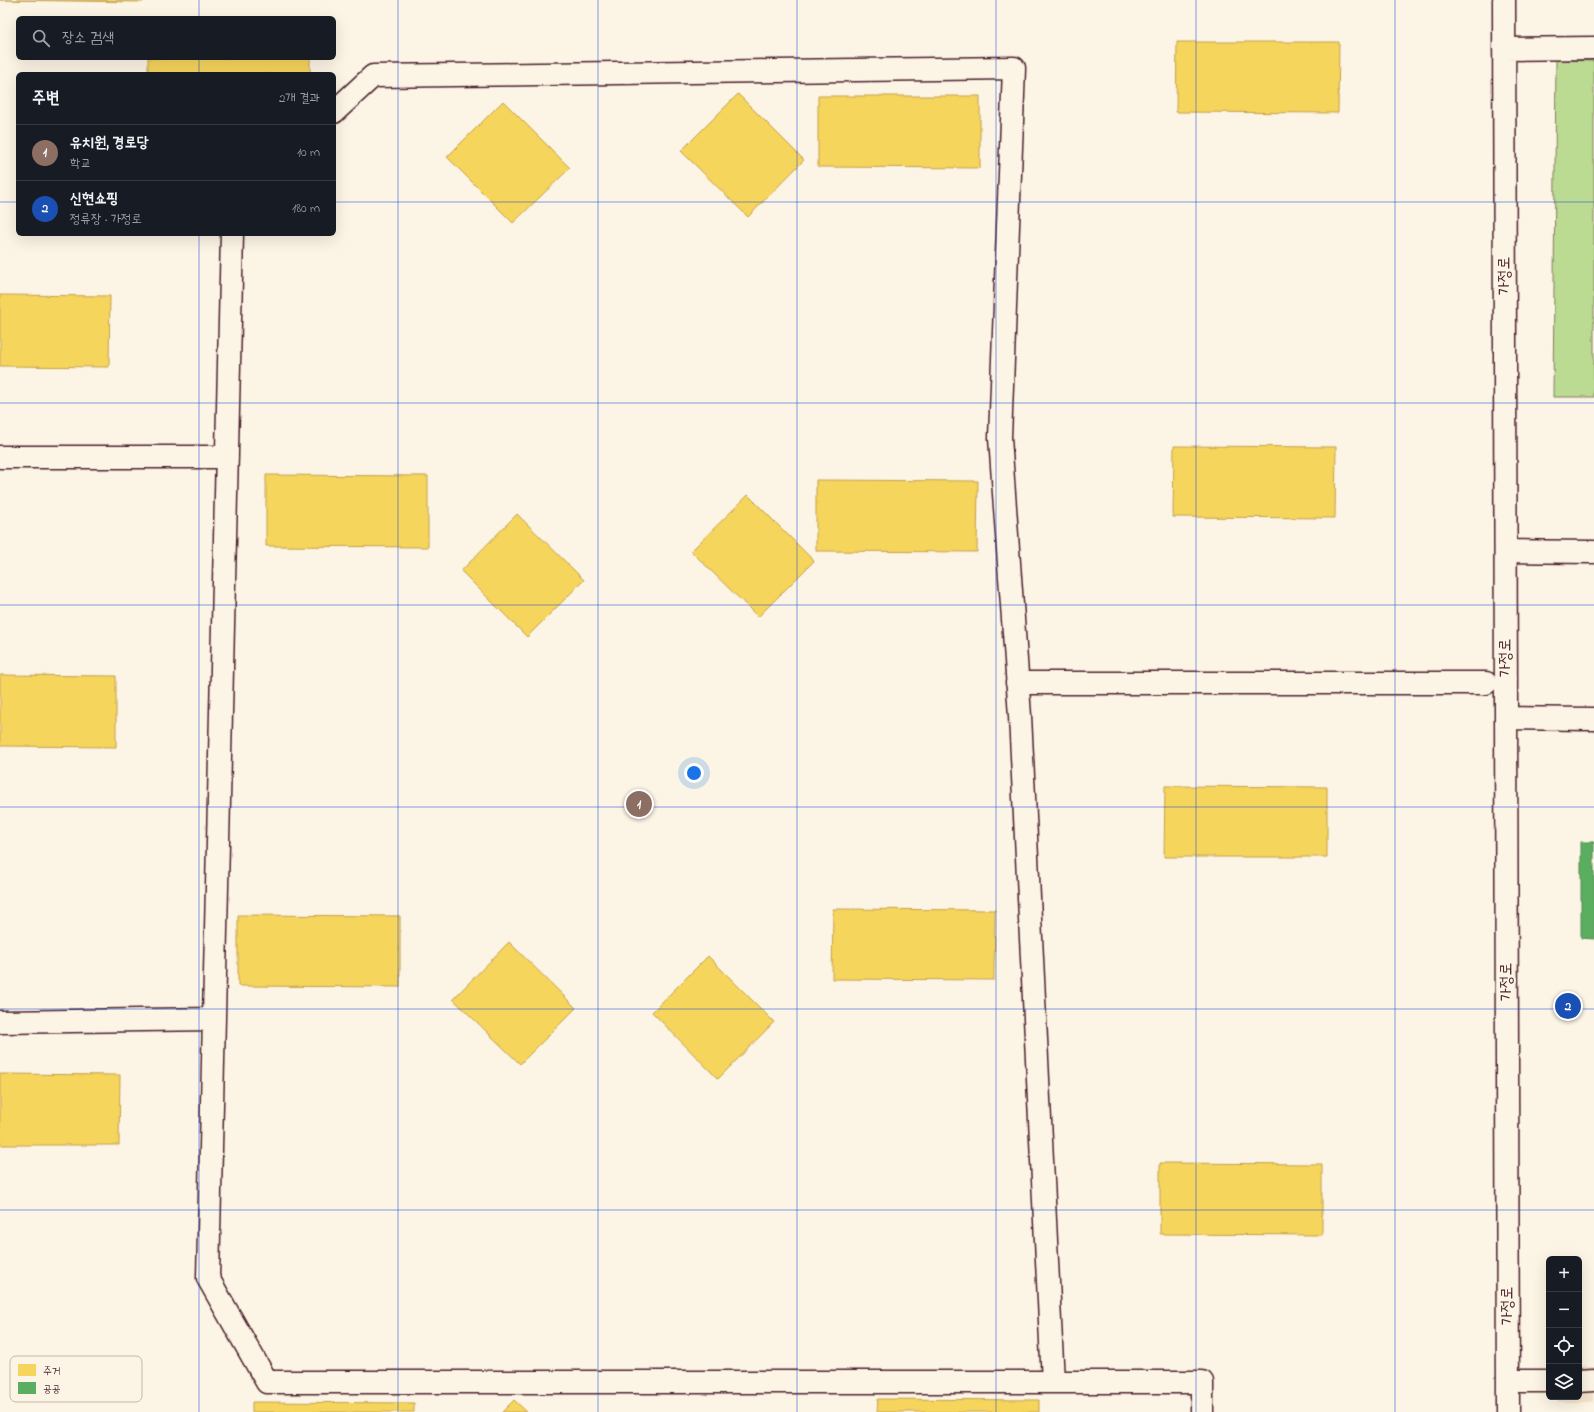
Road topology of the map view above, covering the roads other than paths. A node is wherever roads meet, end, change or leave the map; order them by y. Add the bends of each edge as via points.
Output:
1 (1504, 0) edge
2 (1594, 48) edge
3 (1504, 49) junction
4 (336, 110) edge
5 (232, 236) edge
6 (0, 457) edge
7 (227, 457) junction
8 (1506, 551) junction
9 (1594, 552) edge
10 (1017, 683) junction
11 (1486, 683) dead end
12 (1506, 718) junction
13 (1594, 719) edge
14 (214, 1019) junction
15 (0, 1022) edge
16 (1582, 1380) edge
17 (1594, 1380) edge
18 (1508, 1381) junction
19 (1546, 1381) edge
20 (1053, 1382) junction
21 (1202, 1412) edge
22 (1508, 1412) edge

1 - 3 street, 가정로
2 - 3 street
3 - 8 street, 가정로
4 - 10 street via 373,76 1014,68 1000,438
5 - 7 street
6 - 7 street
7 - 14 street
8 - 9 street
8 - 12 street, 가정로
10 - 11 street
10 - 20 street
12 - 13 street
12 - 18 street, 가정로
14 - 15 street
14 - 20 street via 208,1278 267,1382
16 - 17 street
18 - 19 street
18 - 22 street, 가정로
20 - 21 street via 1202,1382

